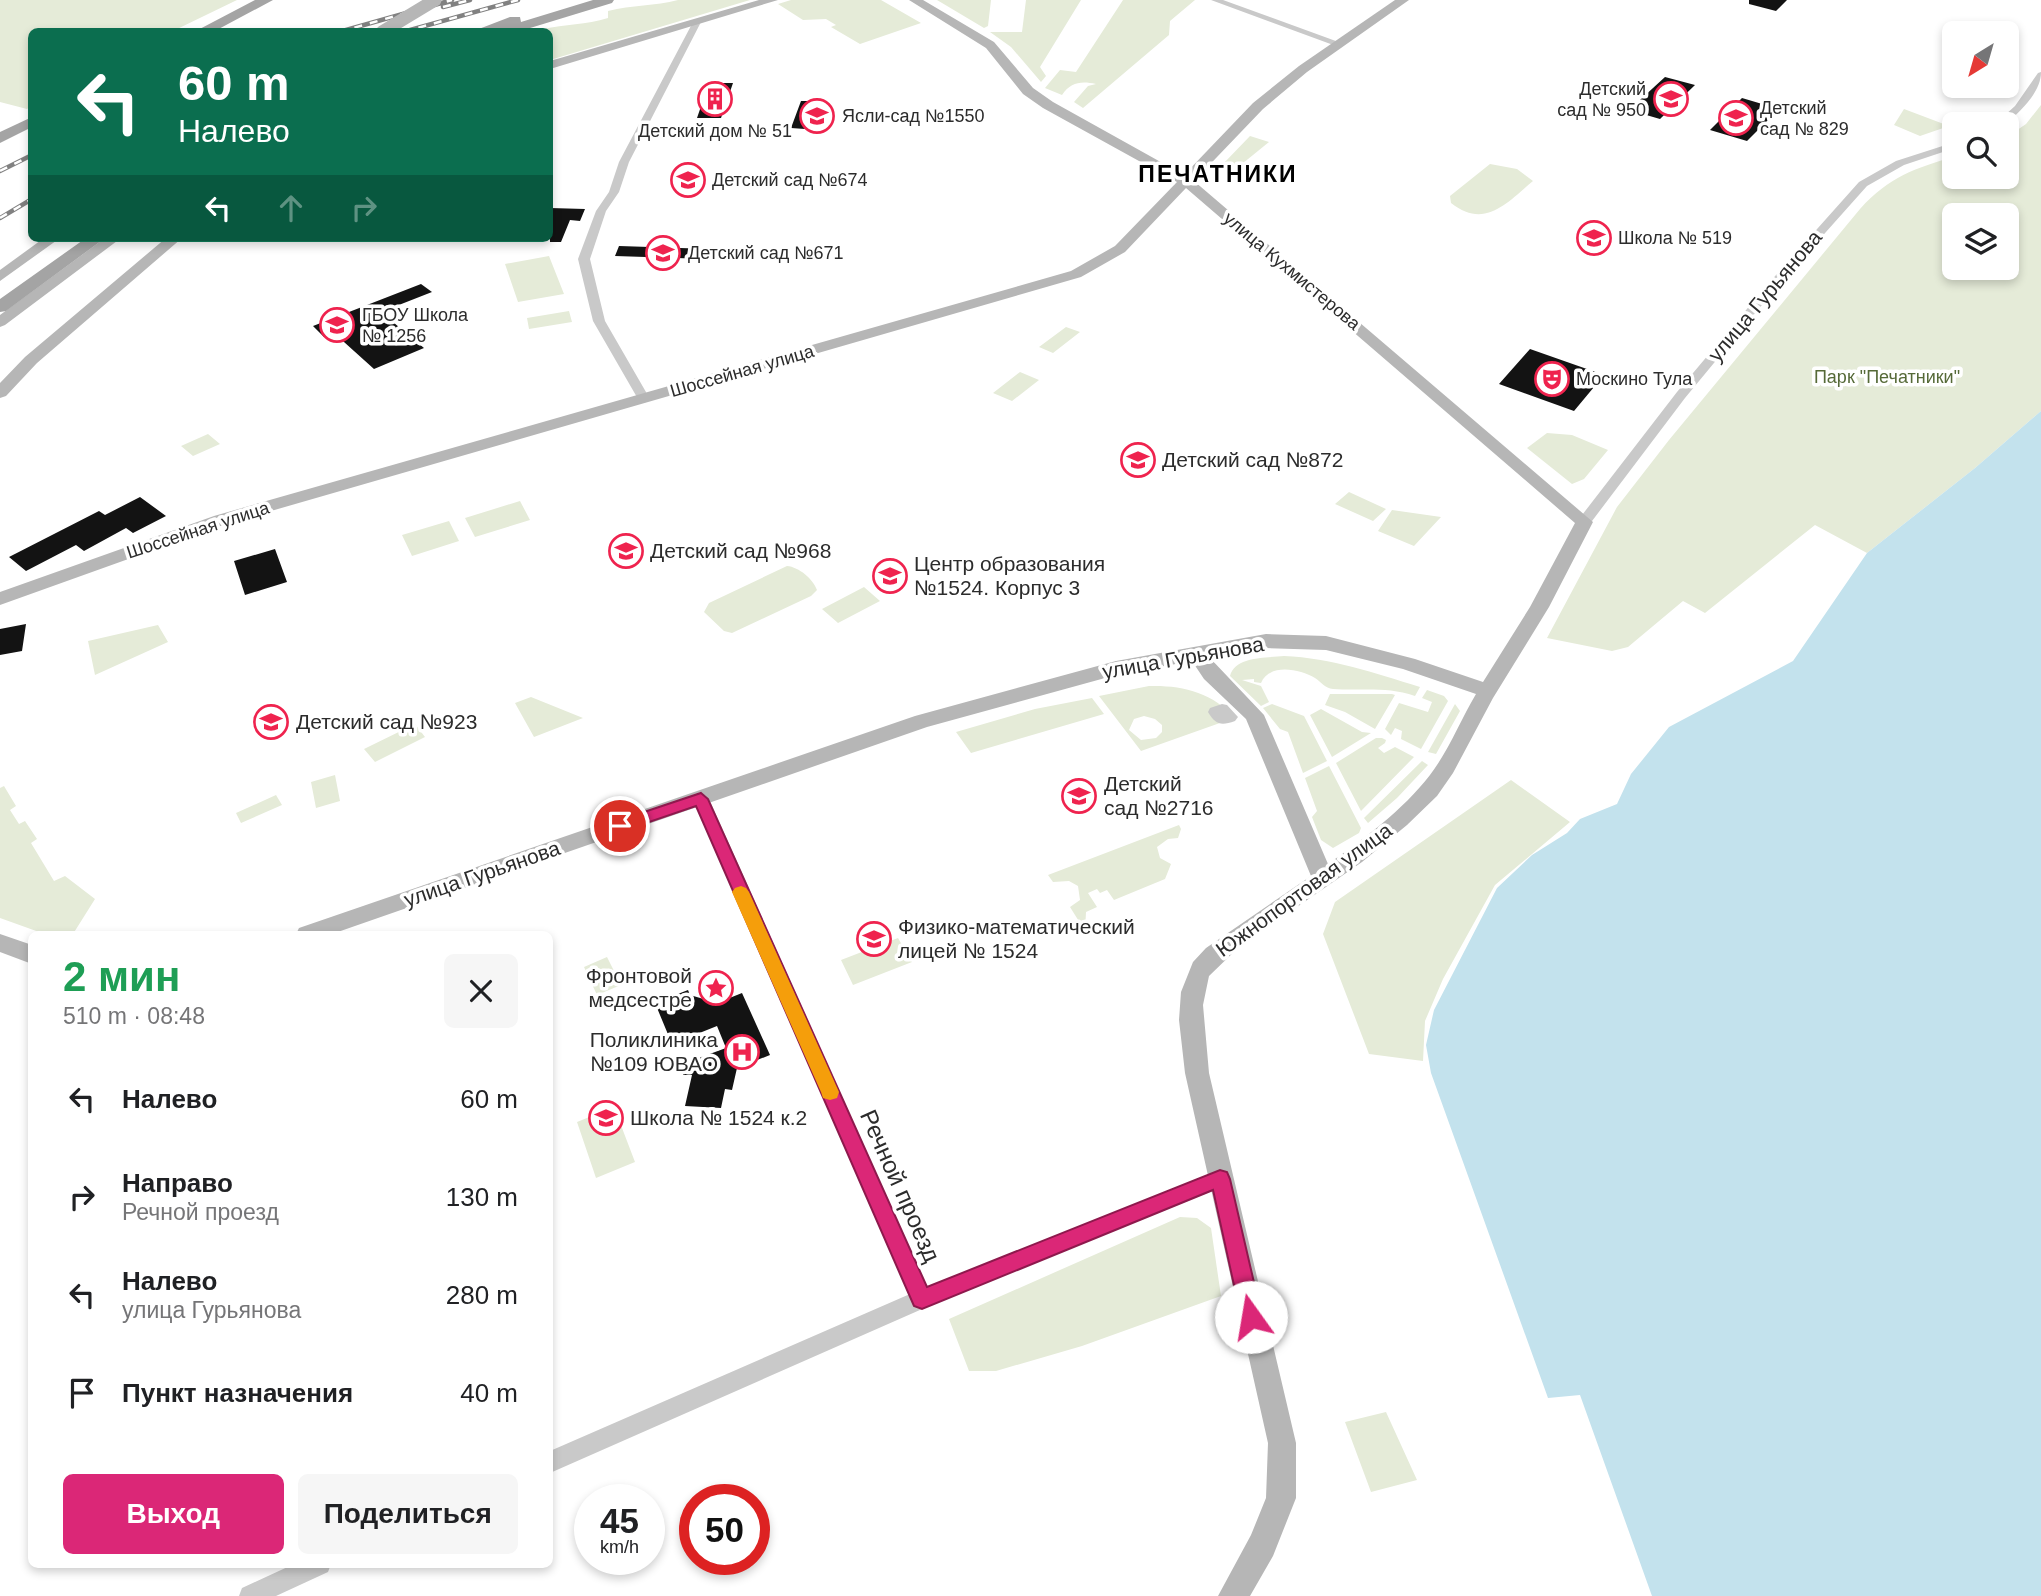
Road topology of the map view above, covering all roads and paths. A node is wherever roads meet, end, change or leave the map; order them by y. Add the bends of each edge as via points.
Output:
1 (253, 0) edge
2 (266, 0) edge
3 (583, 0) edge
4 (607, 0) edge
5 (772, 0) edge
6 (915, 0) edge
7 (1215, 0) edge
8 (1403, 0) edge
9 (440, 3) edge
10 (697, 22) junction
11 (196, 28) edge
12 (209, 28) edge
13 (390, 28) edge
14 (409, 28) edge
15 (491, 28) edge
16 (514, 28) edge
17 (1339, 44) junction
18 (553, 64) edge
19 (2041, 75) edge
20 (2014, 112) edge
21 (28, 116) edge
22 (28, 123) edge
23 (0, 130) edge
24 (0, 138) edge
25 (1942, 149) edge
26 (1187, 182) junction
27 (48, 242) edge
28 (73, 242) edge
29 (91, 242) edge
30 (109, 242) edge
31 (170, 242) edge
32 (0, 277) edge
33 (0, 294) edge
34 (0, 307) edge
35 (0, 322) edge
36 (0, 393) edge
37 (644, 399) junction
38 (1584, 522) junction
39 (0, 599) edge
40 (1196, 653) junction
41 (1488, 691) junction
42 (701, 799) junction
43 (1323, 879) junction
44 (315, 931) edge
45 (0, 943) edge
46 (28, 954) edge
47 (1220, 1179) junction
48 (922, 1299) junction
49 (553, 1461) edge
50 (311, 1568) edge
51 (250, 1596) edge
52 (1233, 1596) edge

1 - 11 main road
2 - 12 main road
3 - 15 main road
4 - 16 main road
5 - 10 main road
6 - 26 main road, улица Кухмистерова via 990,45 1028,91
7 - 17 street
8 - 17 main road, Шоссейная улица
9 - 13 main road, bridge
9 - 14 main road
10 - 18 main road
10 - 37 street via 624,162 584,259 599,321
17 - 26 main road, Шоссейная улица via 1258,106
19 - 20 street
21 - 23 main road
22 - 24 main road
25 - 38 street, улица Гурьянова via 1899,163 1863,184 1681,395
26 - 37 main road, Шоссейная улица via 1110,257 1076,274
26 - 38 main road, улица Кухмистерова
27 - 32 main road
28 - 33 main road
29 - 34 main road
30 - 35 main road
31 - 36 main road via 51,341
37 - 39 main road, Шоссейная улица via 211,523
38 - 41 main road, улица Гурьянова via 1560,572
40 - 41 main road, улица Гурьянова via 1266,641 1326,643
40 - 42 main road, улица Гурьянова via 1116,667 971,706
40 - 43 main road via 1254,715
41 - 43 main road, Южнопортовая улица via 1445,770 1419,802
42 - 44 main road, улица Гурьянова
42 - 48 street, Речной проезд
43 - 47 main road, Южнопортовая улица via 1212,957 1194,985 1191,1014 1198,1073
45 - 46 main road
47 - 48 street
47 - 52 main road, Южнопортовая улица via 1282,1443 1283,1466 1280,1498 1262,1545
48 - 49 street
50 - 51 street

